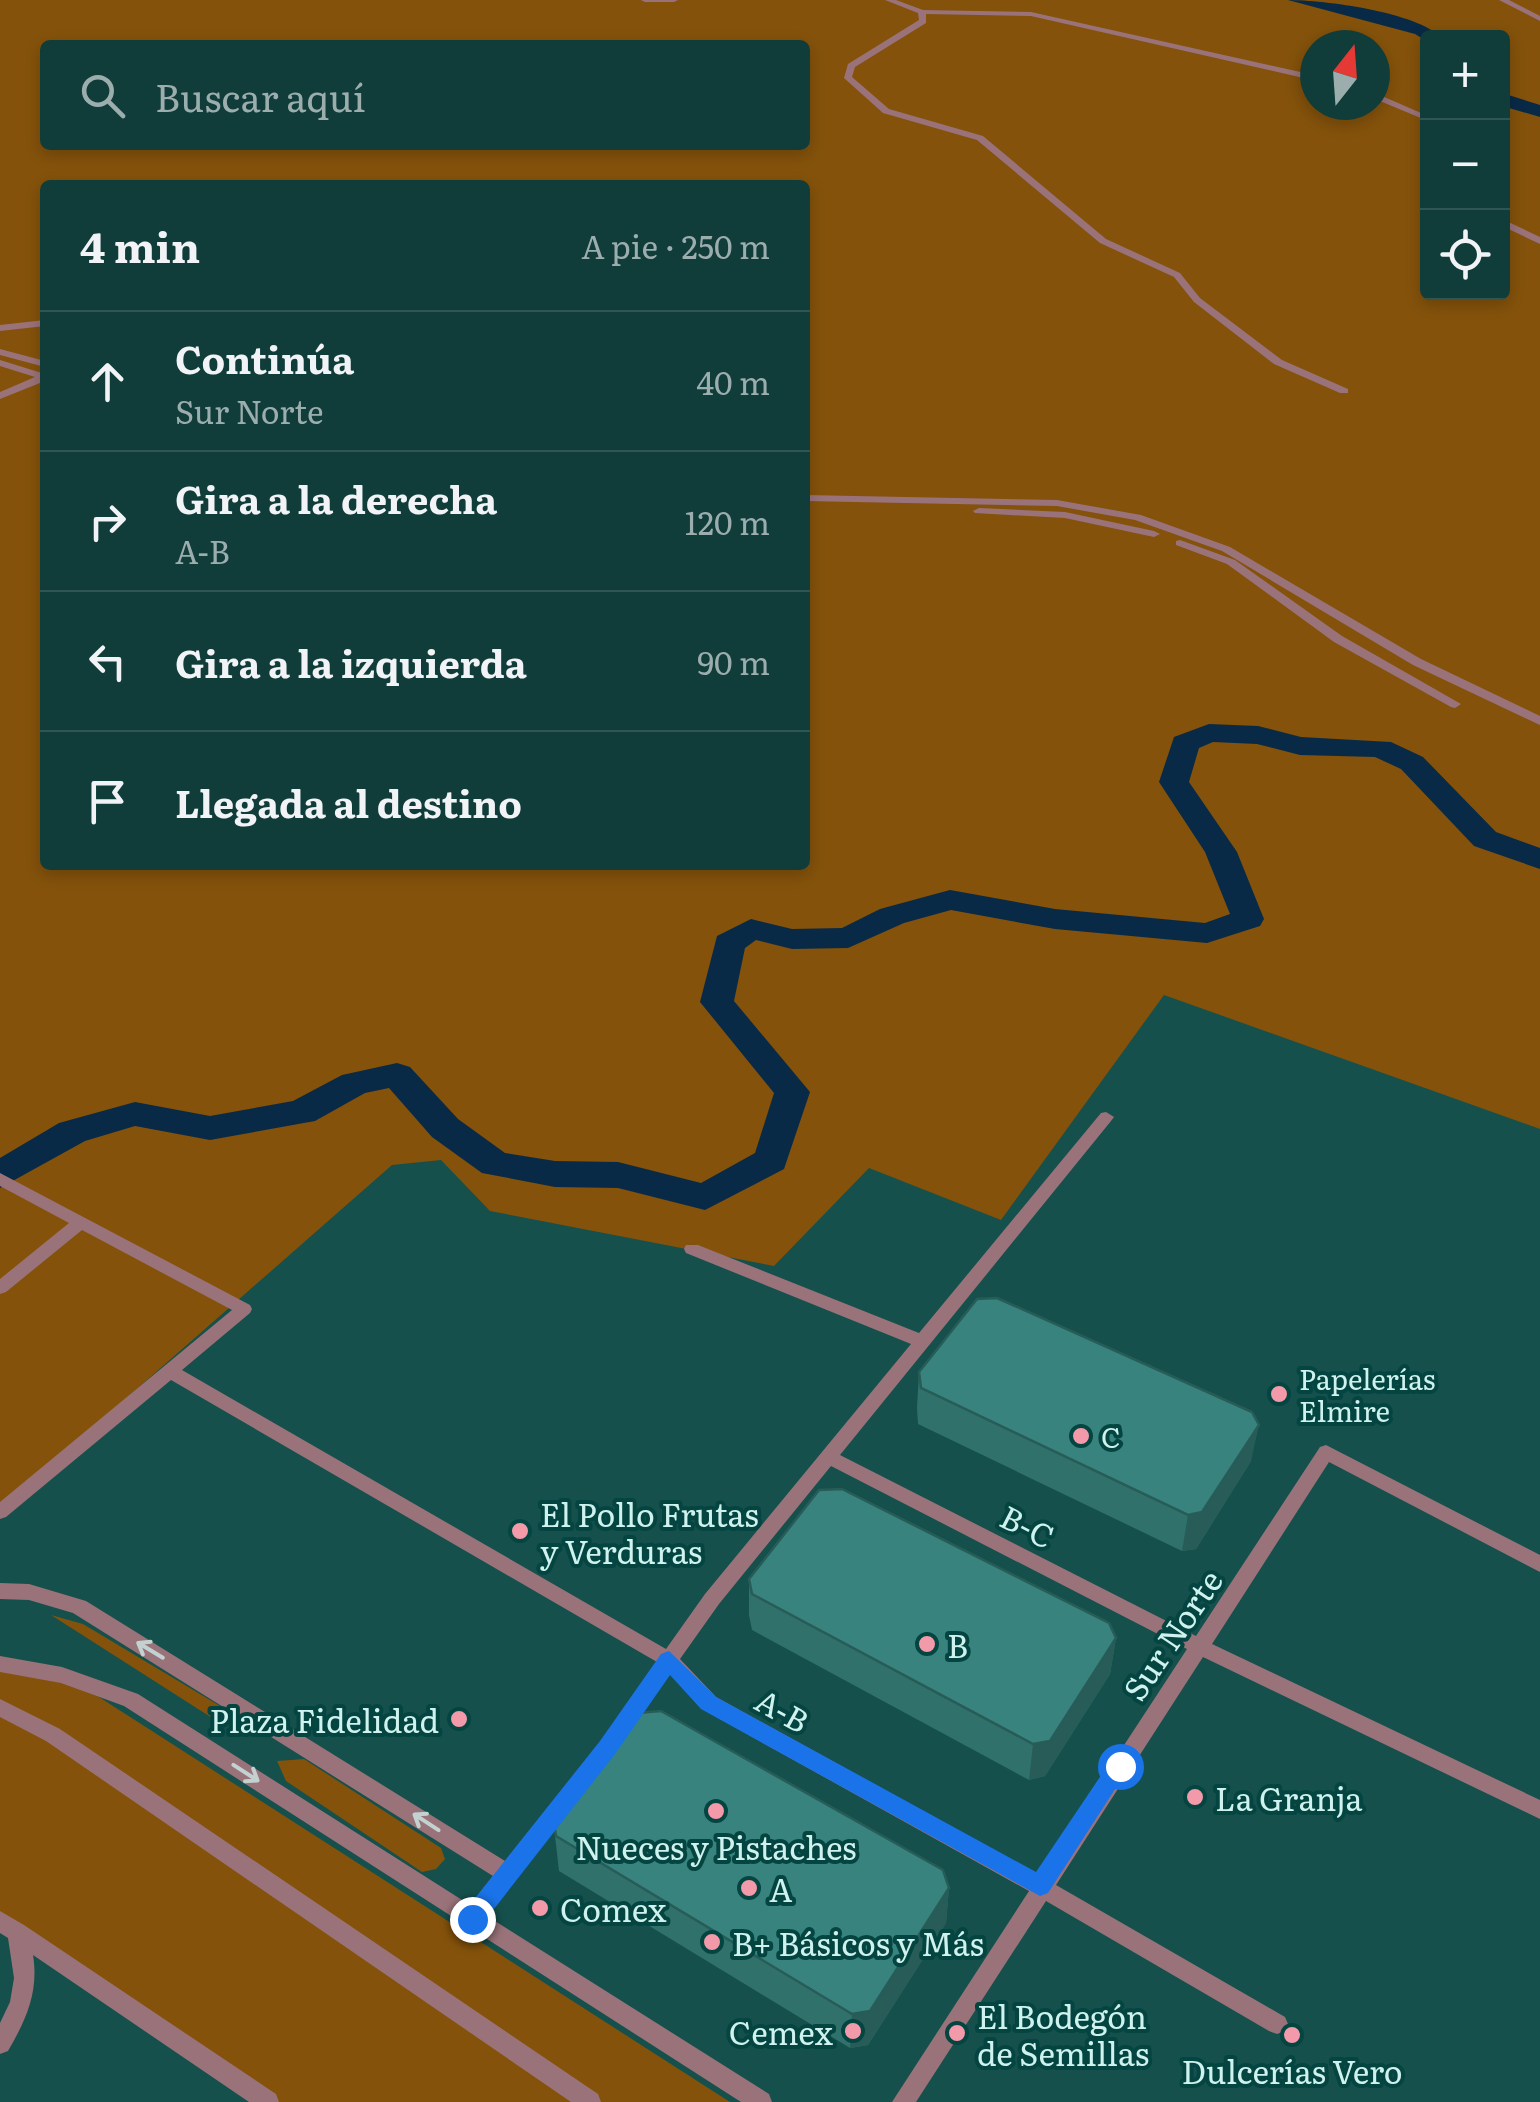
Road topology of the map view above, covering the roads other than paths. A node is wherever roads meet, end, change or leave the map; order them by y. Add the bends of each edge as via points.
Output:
1 (646, 0) edge
2 (674, 0) edge
3 (889, 0) edge
4 (1503, 0) edge
5 (922, 12) junction
6 (1540, 19) edge
7 (1300, 74) edge
8 (1390, 102) edge
9 (1420, 115) edge
10 (1510, 226) edge
11 (1540, 242) edge
12 (40, 313) edge
13 (0, 318) edge
14 (40, 324) edge
15 (0, 328) edge
16 (0, 352) edge
17 (0, 363) edge
18 (40, 363) edge
19 (40, 375) edge
20 (40, 379) edge
21 (1344, 391) dead end
22 (0, 396) edge
23 (810, 502) edge
24 (810, 502) edge
25 (1455, 704) dead end
26 (1540, 721) edge
27 (1106, 1117) dead end
28 (0, 1179) edge
29 (80, 1222) junction
30 (692, 1250) dead end
31 (0, 1288) edge
32 (924, 1342) junction
33 (170, 1371) junction
34 (829, 1457) junction
35 (0, 1512) edge
36 (1540, 1564) edge
37 (0, 1590) edge
38 (1200, 1647) junction
39 (669, 1660) junction
40 (0, 1664) edge
41 (0, 1707) edge
42 (1540, 1810) edge
43 (508, 1874) junction
44 (1040, 1886) junction
45 (472, 1919) junction
46 (8, 1926) edge
47 (1277, 2024) dead end
48 (0, 2044) edge
49 (268, 2102) edge
50 (590, 2102) edge
51 (761, 2102) edge
52 (903, 2102) edge

1 - 2 street
3 - 5 street
4 - 6 street
5 - 7 street via 1074,22
5 - 21 street via 923,22 850,66 848,78 886,111 980,138 1103,241 1177,275 1196,300 1278,362
8 - 9 street
10 - 11 street
12 - 13 street
14 - 15 street
16 - 18 street
17 - 19 street
20 - 22 street
23 - 25 street via 1064,514 1137,528 1231,562 1338,640
24 - 26 street via 1058,503 1138,517 1226,549 1417,662
27 - 32 street
28 - 29 street
29 - 31 street
29 - 33 street via 244,1309
30 - 32 street
32 - 34 street
33 - 35 street
33 - 39 street, A-B
34 - 38 street, B-C
34 - 39 street
36 - 38 street, Sur Norte via 1326,1452
43 -> 37 street via 79,1606
38 - 42 street, B-C
38 - 44 street, Sur Norte
39 - 43 street
39 - 44 street, A-B via 709,1703
40 -> 45 street via 62,1675 131,1700
41 - 50 street via 53,1735
43 - 45 street
44 - 47 street, A-B
44 - 52 street, Sur Norte
45 - 51 street
46 - 48 street via 28,1976
46 - 49 street

